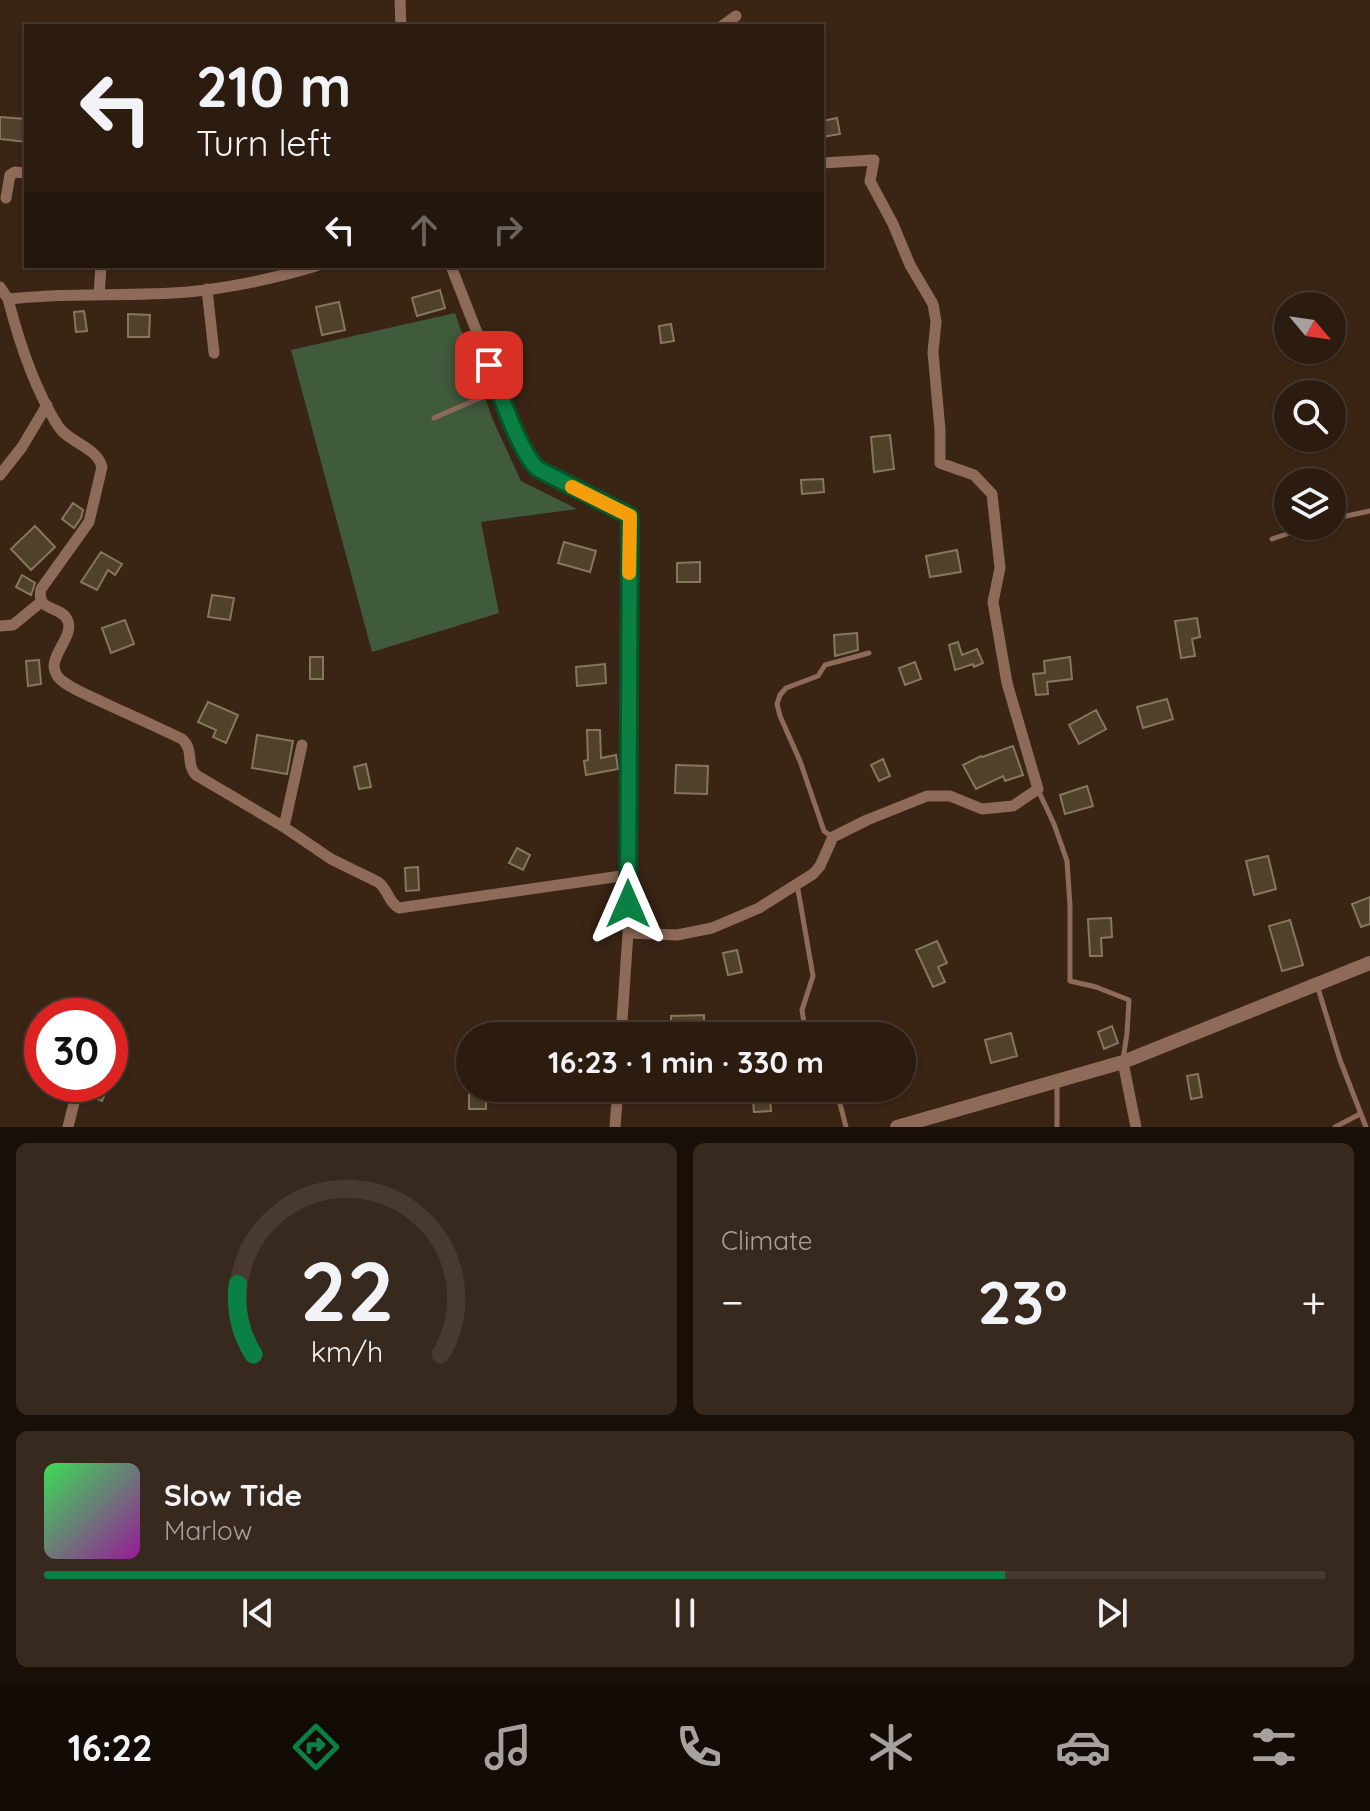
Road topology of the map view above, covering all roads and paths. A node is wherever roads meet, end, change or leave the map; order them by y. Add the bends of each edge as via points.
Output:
1 (400, 0) edge
2 (736, 16) dead end
3 (401, 24) edge
4 (725, 24) edge
5 (824, 163) edge
6 (24, 173) edge
7 (6, 198) dead end
8 (101, 268) edge
9 (309, 268) edge
10 (452, 268) edge
11 (0, 287) edge
12 (207, 289) junction
13 (99, 295) junction
14 (8, 299) junction
15 (214, 353) dead end
16 (499, 389) junction
17 (47, 405) junction
18 (434, 418) dead end
19 (0, 475) edge
20 (1370, 511) edge
21 (1346, 516) edge
22 (41, 602) junction
23 (0, 626) edge
24 (869, 653) dead end
25 (302, 745) dead end
26 (1038, 789) junction
27 (284, 827) junction
28 (833, 837) junction
29 (628, 875) junction
30 (797, 883) junction
31 (628, 933) junction
32 (1370, 963) edge
33 (1317, 984) junction
34 (622, 1022) edge
35 (804, 1022) edge
36 (1123, 1062) junction
37 (1057, 1081) junction
38 (74, 1102) edge
39 (617, 1102) edge
40 (840, 1102) edge
41 (1360, 1114) junction
42 (68, 1127) edge
43 (615, 1127) edge
44 (846, 1127) edge
45 (897, 1127) edge
46 (1057, 1127) edge
47 (1136, 1127) edge
48 (1335, 1127) edge
49 (1366, 1127) edge

1 - 3 street
2 - 4 street
5 - 26 street via 874,160 870,181 933,304 940,463 974,475 992,494 1000,568 993,602 1007,683
6 - 7 street via 10,175
8 - 13 street
9 - 12 street
10 - 16 street
11 - 14 street
12 - 13 street
12 - 15 street
13 - 14 street
14 - 17 street
16 - 18 lane
16 - 29 street via 538,469 630,516
17 - 19 street
17 - 22 street via 63,432 100,459 102,467 89,522 41,589
20 - 21 lane
22 - 23 street via 13,625
22 - 27 street via 68,620 54,663 56,675 182,739 196,775
24 - 28 lane via 825,665 818,676 786,688 777,704 824,831
25 - 27 street
26 - 28 street via 1013,806 982,809 950,796 927,796
26 - 36 lane via 1067,861 1070,981 1129,1000
27 - 29 street via 383,885 399,908
28 - 30 street via 820,866
29 - 31 street
30 - 31 street via 759,908 712,928 677,935
30 - 35 lane via 813,976 802,1010
31 - 34 street
32 - 33 street
33 - 36 street
33 - 41 lane
36 - 37 street
36 - 47 street
37 - 45 street
37 - 46 lane
38 - 42 street
39 - 43 street
40 - 44 lane
41 - 48 lane
41 - 49 lane

